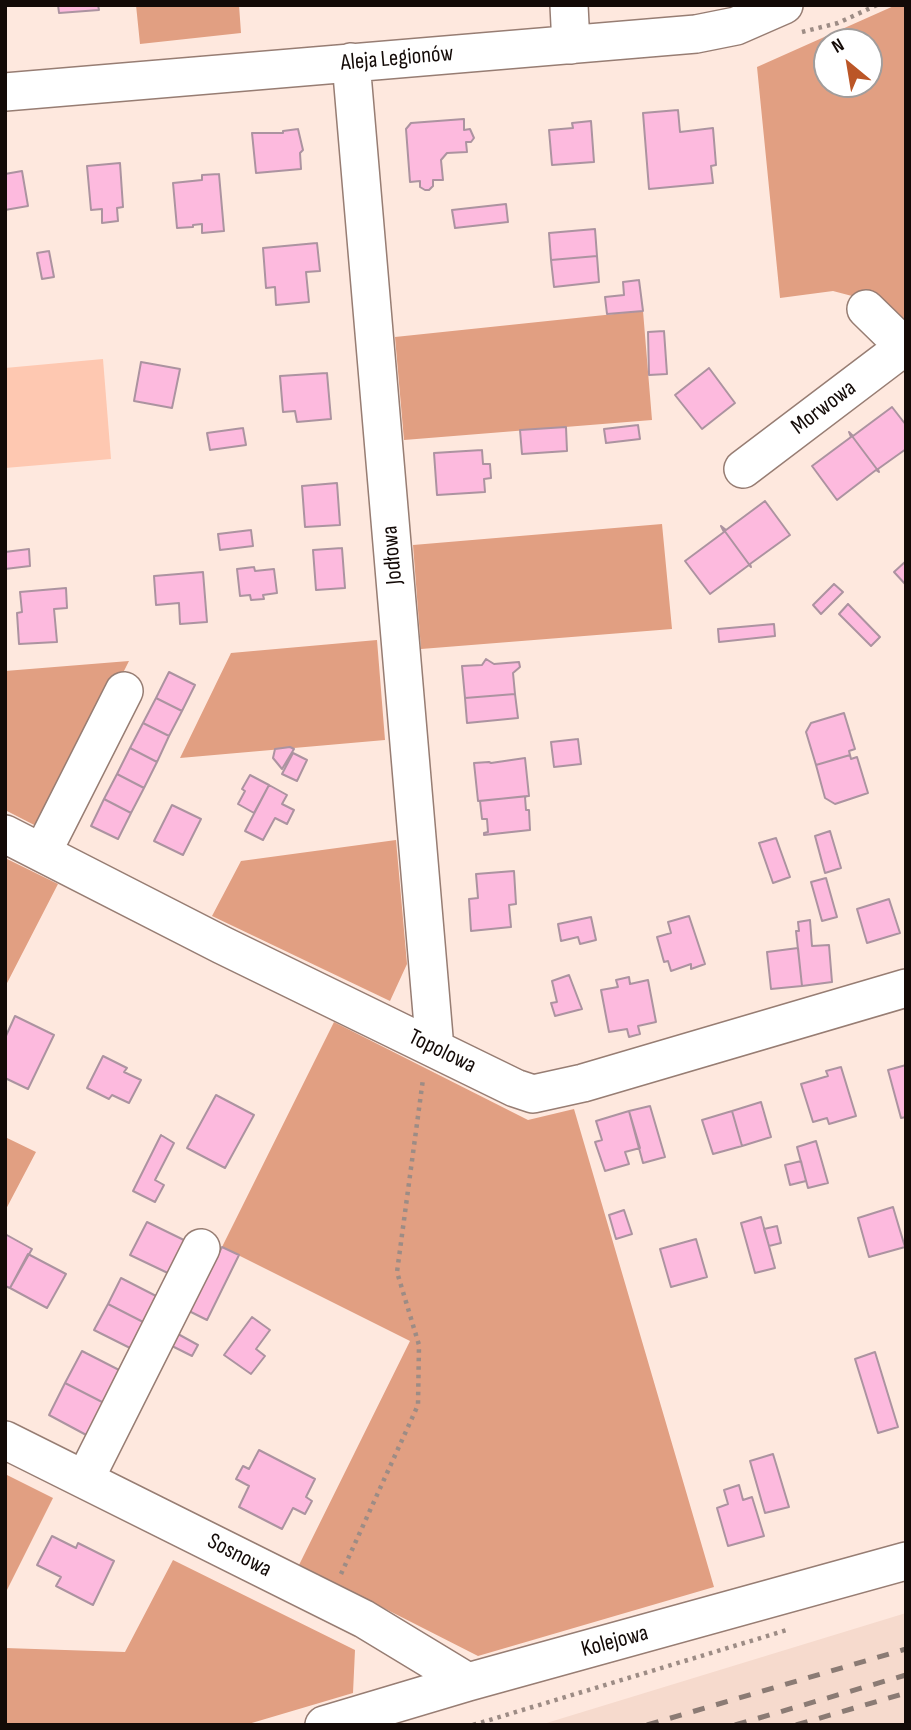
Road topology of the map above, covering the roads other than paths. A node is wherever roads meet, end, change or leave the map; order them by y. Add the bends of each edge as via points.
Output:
1 (569, 5) edge
2 (784, 5) edge
3 (571, 45) junction
4 (351, 62) junction
5 (5, 92) edge
6 (866, 309) dead end
7 (905, 348) edge
8 (743, 469) dead end
9 (124, 691) dead end
10 (5, 834) edge
11 (42, 853) junction
12 (906, 988) edge
13 (430, 1062) junction
14 (201, 1248) dead end
15 (5, 1440) edge
16 (85, 1479) junction
17 (906, 1561) edge
18 (468, 1682) junction
19 (324, 1725) edge

1 - 3 street
2 - 3 street, Aleja Legionów via 712,32
3 - 4 street, Aleja Legionów
4 - 5 street, Aleja Legionów
4 - 13 street, Jodłowa
6 - 7 street, Morwowa
7 - 8 street, Morwowa
9 - 11 street
10 - 11 street, Topolowa
11 - 13 street, Topolowa via 222,945
12 - 13 street, Topolowa via 543,1093 533,1094
14 - 16 street
15 - 16 street, Sosnowa
16 - 18 street, Sosnowa via 364,1619
17 - 18 street, Kolejowa
18 - 19 street, Kolejowa

